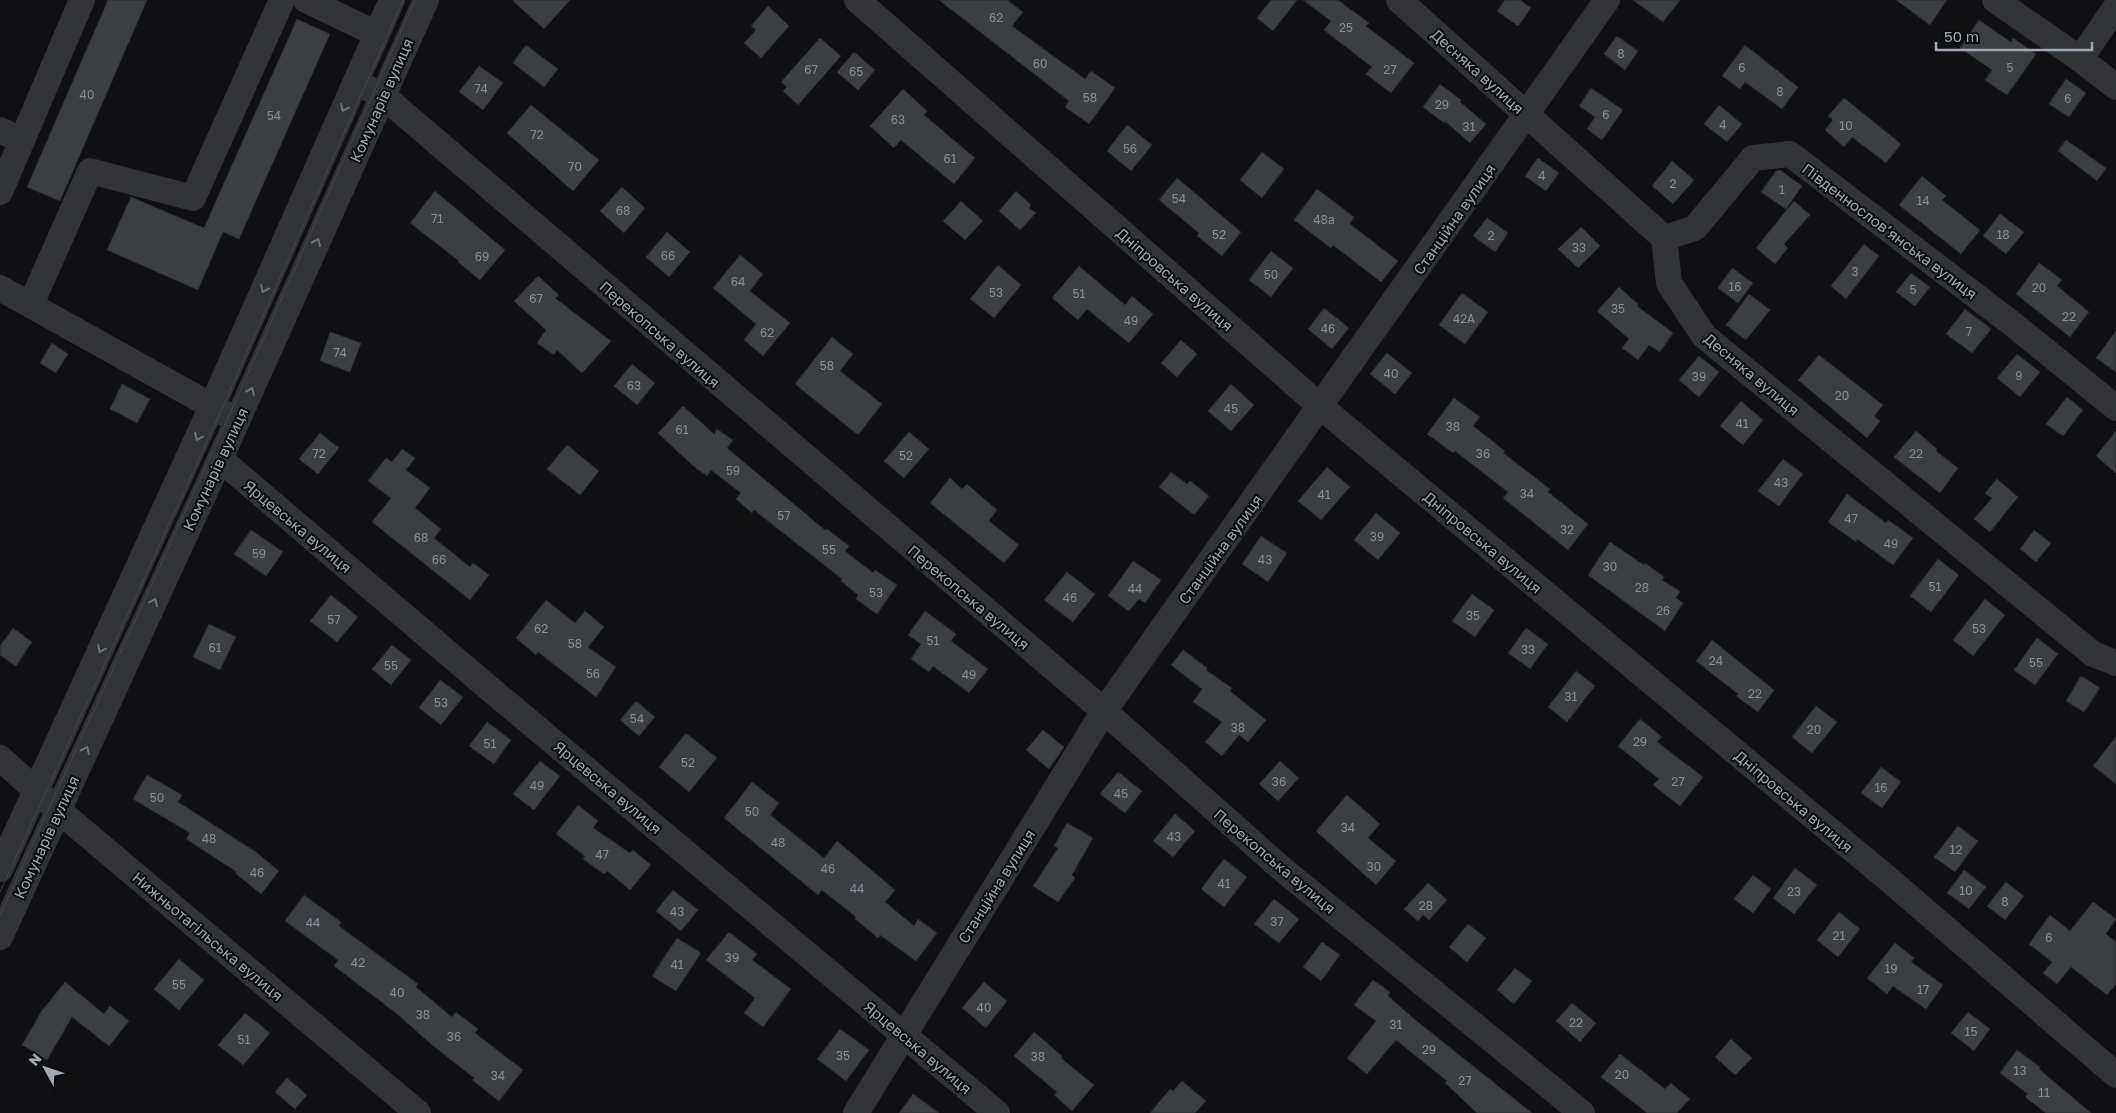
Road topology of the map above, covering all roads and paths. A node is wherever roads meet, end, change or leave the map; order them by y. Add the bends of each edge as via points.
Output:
1 (82, 0) edge
2 (282, 0) edge
3 (306, 0) edge
4 (392, 0) edge
5 (426, 0) edge
6 (857, 0) edge
7 (1399, 0) edge
8 (1607, 0) edge
9 (1995, 0) edge
10 (2116, 7) edge
11 (377, 34) junction
12 (2080, 59) junction
13 (356, 82) junction
14 (2116, 87) edge
15 (383, 96) junction
16 (1527, 116) junction
17 (11, 135) edge
18 (0, 192) edge
19 (1664, 238) junction
20 (0, 288) edge
21 (31, 304) junction
22 (212, 406) junction
23 (1321, 407) junction
24 (2116, 408) edge
25 (238, 420) junction
26 (220, 459) junction
27 (2116, 663) edge
28 (1104, 711) junction
29 (0, 758) edge
30 (36, 790) junction
31 (58, 810) junction
32 (0, 869) edge
33 (0, 937) edge
34 (904, 1035) junction
35 (2116, 1074) edge
36 (418, 1113) edge
37 (856, 1113) edge
38 (997, 1113) edge
39 (1582, 1113) edge

1 - 17 street
2 - 21 street via 193,198 90,171
3 - 11 street
4 - 11 street, Комунарів вулиця
5 - 15 street, Комунарів вулиця
6 - 23 street, Дніпровська вулиця
7 - 16 street, Десняка вулиця
8 - 16 street, Станційна вулиця
9 - 12 street
10 - 12 street
11 - 13 street, Комунарів вулиця
12 - 14 street
13 - 15 street, Перекопська вулиця
13 -> 22 street, Комунарів вулиця
25 -> 15 street, Комунарів вулиця
15 - 28 street, Перекопська вулиця
16 - 19 street, Десняка вулиця
16 - 23 street, Станційна вулиця
17 - 18 street
19 - 24 street, Південнослов’янська вулиця via 1695,228 1753,158 1790,154 2010,322
19 - 27 street, Десняка вулиця via 1668,283 1704,336 2092,654
20 - 21 street
21 - 22 street
22 - 25 street
22 -> 30 street, Комунарів вулиця
23 - 28 street, Станційна вулиця
23 - 35 street, Дніпровська вулиця via 1887,878
25 - 26 street, Комунарів вулиця
31 -> 26 street, Комунарів вулиця
26 - 34 street, Ярцевська вулиця
28 - 34 street, Станційна вулиця
28 - 39 street, Перекопська вулиця via 1282,869
29 - 30 street, Нижньотагільська вулиця
30 - 31 street, Нижньотагільська вулиця
30 - 32 street, Комунарів вулиця
31 - 33 street, Комунарів вулиця
31 - 36 street, Нижньотагільська вулиця
34 - 37 street, Станційна вулиця
34 - 38 street, Ярцевська вулиця

